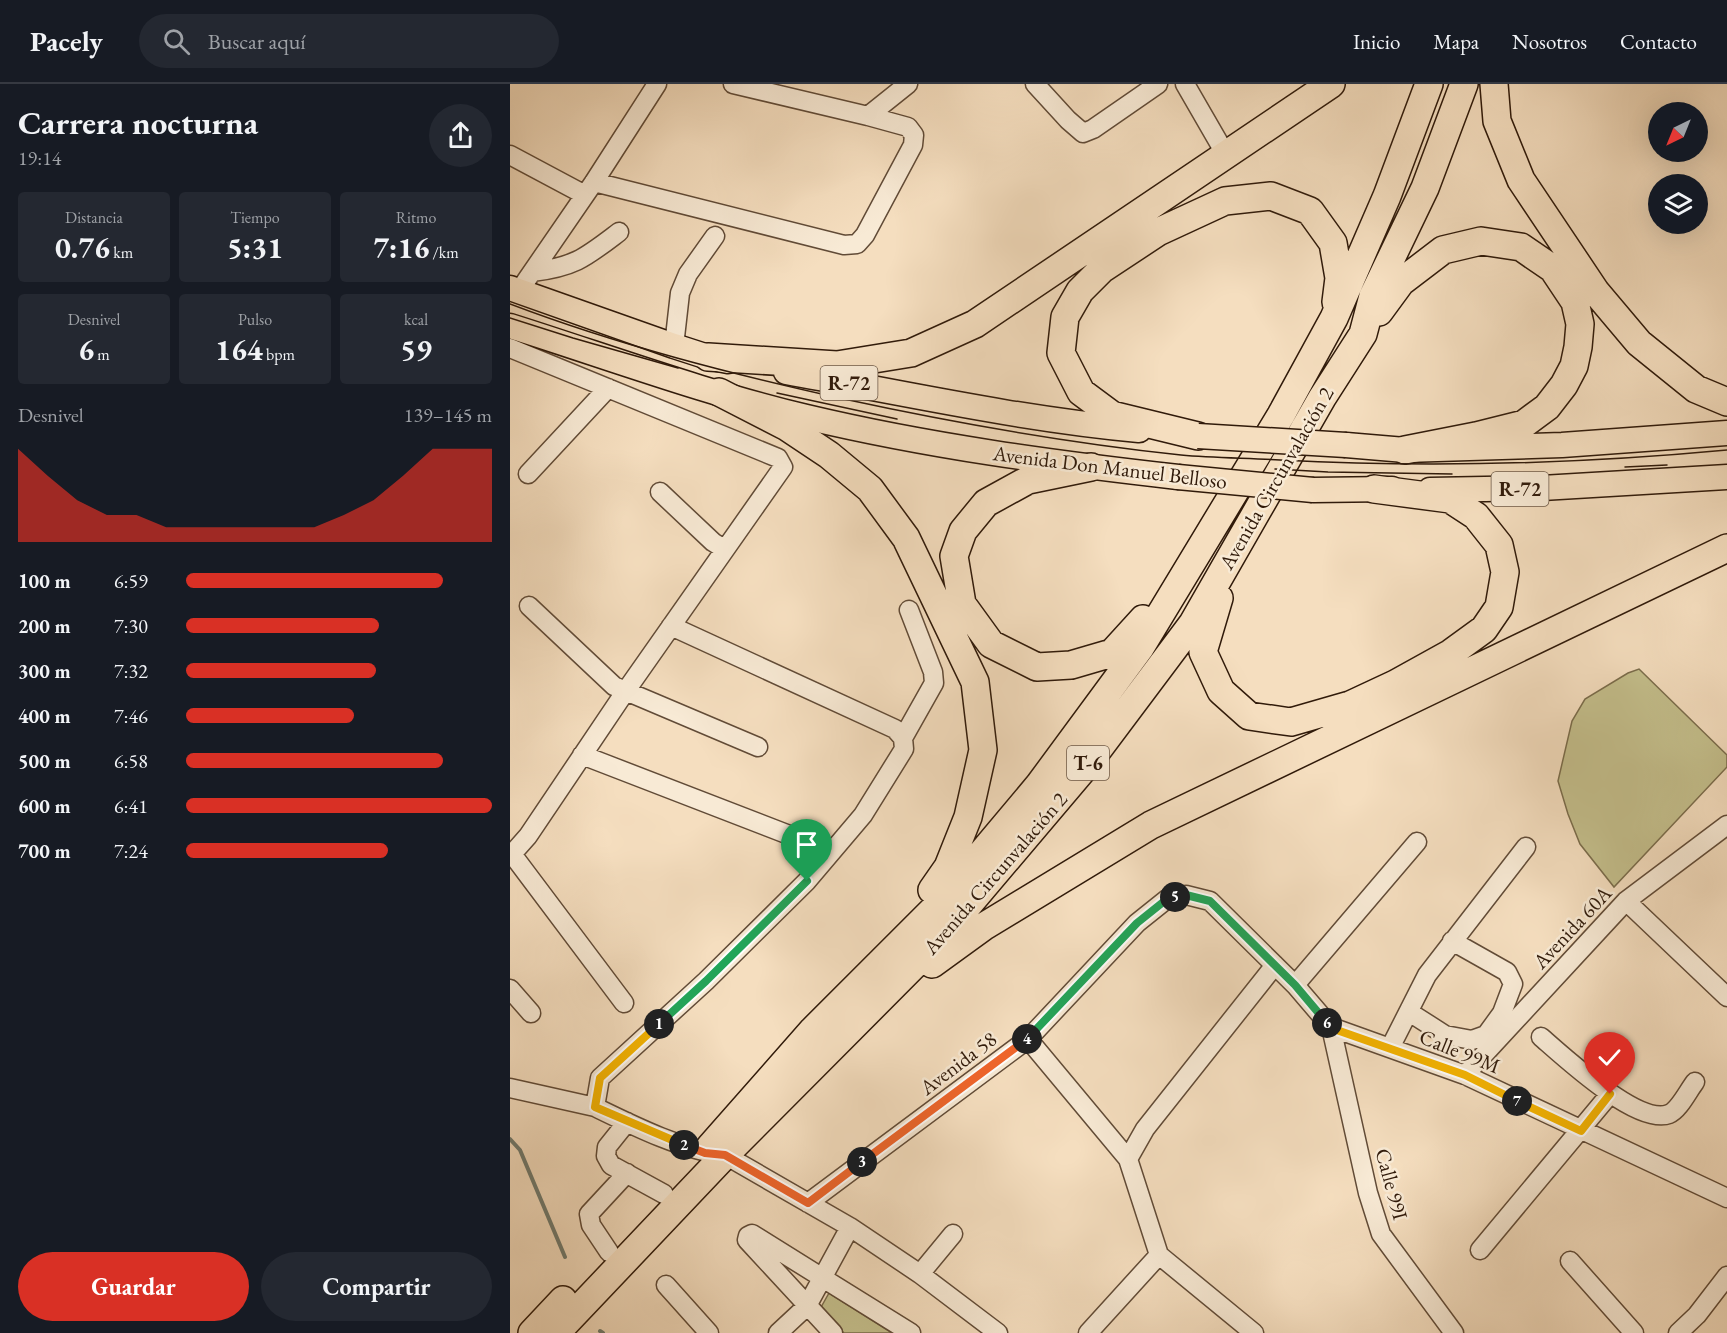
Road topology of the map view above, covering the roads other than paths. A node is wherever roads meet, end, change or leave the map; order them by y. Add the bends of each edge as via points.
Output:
1 (657, 84) edge
2 (734, 84) edge
3 (908, 84) edge
4 (1035, 84) edge
5 (1158, 84) edge
6 (1185, 84) edge
7 (1331, 84) edge
8 (1429, 84) edge
9 (1464, 84) edge
10 (1494, 84) edge
11 (868, 116) junction
12 (1226, 154) junction
13 (510, 155) edge
14 (589, 189) junction
15 (619, 232) dead end
16 (715, 236) dead end
17 (520, 284) edge
18 (1334, 318) junction
19 (510, 326) edge
20 (1363, 334) junction
21 (674, 346) junction
22 (510, 348) edge
23 (708, 357) junction
24 (608, 388) junction
25 (719, 392) junction
26 (1727, 402) edge
27 (1727, 434) edge
28 (1198, 436) junction
29 (1405, 450) junction
30 (1091, 467) junction
31 (528, 474) dead end
32 (1727, 477) edge
33 (1374, 489) junction
34 (660, 492) dead end
35 (1263, 503) junction
36 (1727, 548) edge
37 (724, 549) junction
38 (1187, 572) junction
39 (529, 606) dead end
40 (909, 609) dead end
41 (671, 626) junction
42 (625, 692) junction
43 (903, 738) junction
44 (758, 747) dead end
45 (582, 755) junction
46 (1727, 825) edge
47 (796, 838) dead end
48 (1418, 842) dead end
49 (1526, 847) dead end
50 (511, 854) edge
51 (1626, 901) junction
52 (1452, 941) junction
53 (886, 957) junction
54 (1275, 965) junction
55 (1295, 985) junction
56 (510, 989) edge
57 (1727, 997) edge
58 (624, 1003) dead end
59 (871, 1009) junction
60 (1409, 1012) junction
61 (531, 1013) dead end
62 (1331, 1028) junction
63 (1540, 1037) dead end
64 (1028, 1039) junction
65 (1390, 1048) junction
66 (1465, 1075) junction
67 (1695, 1082) dead end
68 (510, 1088) edge
69 (1610, 1094) junction
70 (595, 1107) junction
71 (627, 1122) junction
72 (1581, 1131) junction
73 (715, 1154) junction
74 (1128, 1159) junction
75 (627, 1173) junction
76 (664, 1194) junction
77 (1727, 1198) edge
78 (808, 1203) junction
79 (850, 1227) junction
80 (953, 1234) dead end
81 (1480, 1250) dead end
82 (609, 1252) junction
83 (1159, 1255) junction
84 (1570, 1261) dead end
85 (920, 1274) junction
86 (1727, 1276) edge
87 (822, 1278) junction
88 (666, 1285) dead end
89 (807, 1306) junction
90 (994, 1332) edge
91 (532, 1333) edge
92 (556, 1333) edge
93 (709, 1333) edge
94 (778, 1333) edge
95 (833, 1333) edge
96 (911, 1333) edge
97 (1088, 1333) edge
98 (1254, 1333) edge
99 (1454, 1333) edge
100 (1634, 1333) edge
101 (1678, 1333) edge

1 - 14 street
2 - 11 street
3 - 11 street
4 - 5 street via 1083,133
6 - 12 street
7 - 12 highway
8 - 18 highway, Avenida Circunvalación 2 / T-6 via 1387,196
9 - 20 highway, Avenida Circunvalación 2 / T-6 via 1425,188 1373,296
10 - 26 highway via 1497,121 1521,180 1596,292 1639,343 1696,389
11 - 14 street via 908,127 914,135 913,145 857,244 844,245
12 - 23 highway via 975,324 911,353 837,365
13 - 14 street
14 - 17 street
15 - 17 street via 586,257
16 - 21 street via 688,274 680,293
17 - 21 main road, Avenida Don Manuel Belloso / R-72
18 - 28 highway via 1340,278 1333,243 1310,211 1271,195 1225,201 1158,232 1102,269 1080,291 1065,317 1061,353 1081,392 1112,415
18 - 38 highway, Avenida Circunvalación 2 / T-6
19 - 25 main road, Avenida Don Manuel Belloso / R-72
20 - 29 highway via 1401,282 1443,250 1481,241 1521,247 1553,269 1575,302 1580,324 1574,366 1547,407 1524,424
20 - 35 highway, Avenida Circunvalación 2 / T-6
21 - 23 main road, Avenida Don Manuel Belloso / R-72
22 - 24 street
23 - 28 main road, Avenida Don Manuel Belloso / R-72 via 1082,425
24 - 31 street
24 - 37 street via 778,458 783,466
25 - 30 main road, Avenida Don Manuel Belloso / R-72 via 805,417 945,446
25 - 53 highway via 787,427 830,455 870,489 906,538 975,682 984,750 968,817 948,867
27 - 29 main road, Avenida Don Manuel Belloso / R-72
28 - 29 main road, Avenida Don Manuel Belloso / R-72, bridge
30 - 33 main road, Avenida Don Manuel Belloso / R-72, bridge via 1313,489
30 - 38 highway via 1028,480 986,503 963,531 954,556 962,604 991,644 1037,667 1071,665 1112,653
32 - 33 main road, Avenida Don Manuel Belloso / R-72 via 1542,488
33 - 35 highway via 1450,499 1476,516 1499,545 1505,572 1499,607 1484,629 1404,679 1350,705 1291,722 1249,716 1221,691 1203,652 1215,608
34 - 37 street
35 - 59 highway, Avenida Circunvalación 2 / T-6 via 1193,623 1085,767 936,943
36 - 59 highway via 1151,825 983,927
37 - 41 street
38 - 53 highway, Avenida Circunvalación 2 / T-6 via 1140,648 1039,785 940,903
39 - 42 street
40 - 43 street via 934,682
41 - 42 street
41 - 43 street via 895,729
42 - 44 street
42 - 45 street
43 - 70 street via 904,749 863,815 798,890 600,1078
45 - 47 street
45 - 50 street via 528,836
46 - 51 street, Avenida 60A
48 - 55 street
49 - 52 street
50 - 58 street
51 - 57 street
51 - 66 street, Avenida 60A
52 - 60 street via 1427,975
52 - 60 street via 1507,972 1513,984 1502,1013 1486,1035 1472,1040 1445,1035
53 - 73 highway, Avenida Circunvalación 2 / T-6 via 813,1030
54 - 55 street
54 - 64 street, Avenida 58 via 1210,901 1186,895 1167,899 1137,923
54 - 74 street via 1145,1129
55 - 62 street
56 - 61 street
59 - 73 highway, Avenida Circunvalación 2 / T-6
60 - 65 street
62 - 65 street, Calle 99M
62 - 99 street, Calle 99I via 1381,1233
63 - 69 street
64 - 74 street
64 - 78 street, Avenida 58
65 - 66 street, Calle 99M
66 - 72 street, Calle 99M
67 - 69 street via 1672,1113 1661,1116 1648,1115
68 - 70 street
69 - 72 street
70 - 71 street
71 - 73 street
71 - 75 street via 607,1147 606,1156 611,1165
72 - 77 street, Calle 99M
72 - 81 street
73 - 76 highway, Avenida Circunvalación 2 / T-6
73 - 78 street
73 - 92 highway, Avenida Circunvalación 2 / T-6
74 - 83 street
75 - 76 street
75 - 82 street via 589,1214 591,1225
76 - 82 highway, Avenida Circunvalación 2 / T-6
78 - 79 street
79 - 85 street
79 - 87 street
80 - 85 street
82 - 91 highway, Avenida Circunvalación 2 / T-6
83 - 97 street
83 - 98 street
84 - 100 street
85 - 90 street
86 - 101 street
87 - 89 street
87 - 89 street via 752,1234 748,1236 747,1240
87 - 96 street
88 - 93 street
89 - 94 street
89 - 95 street

